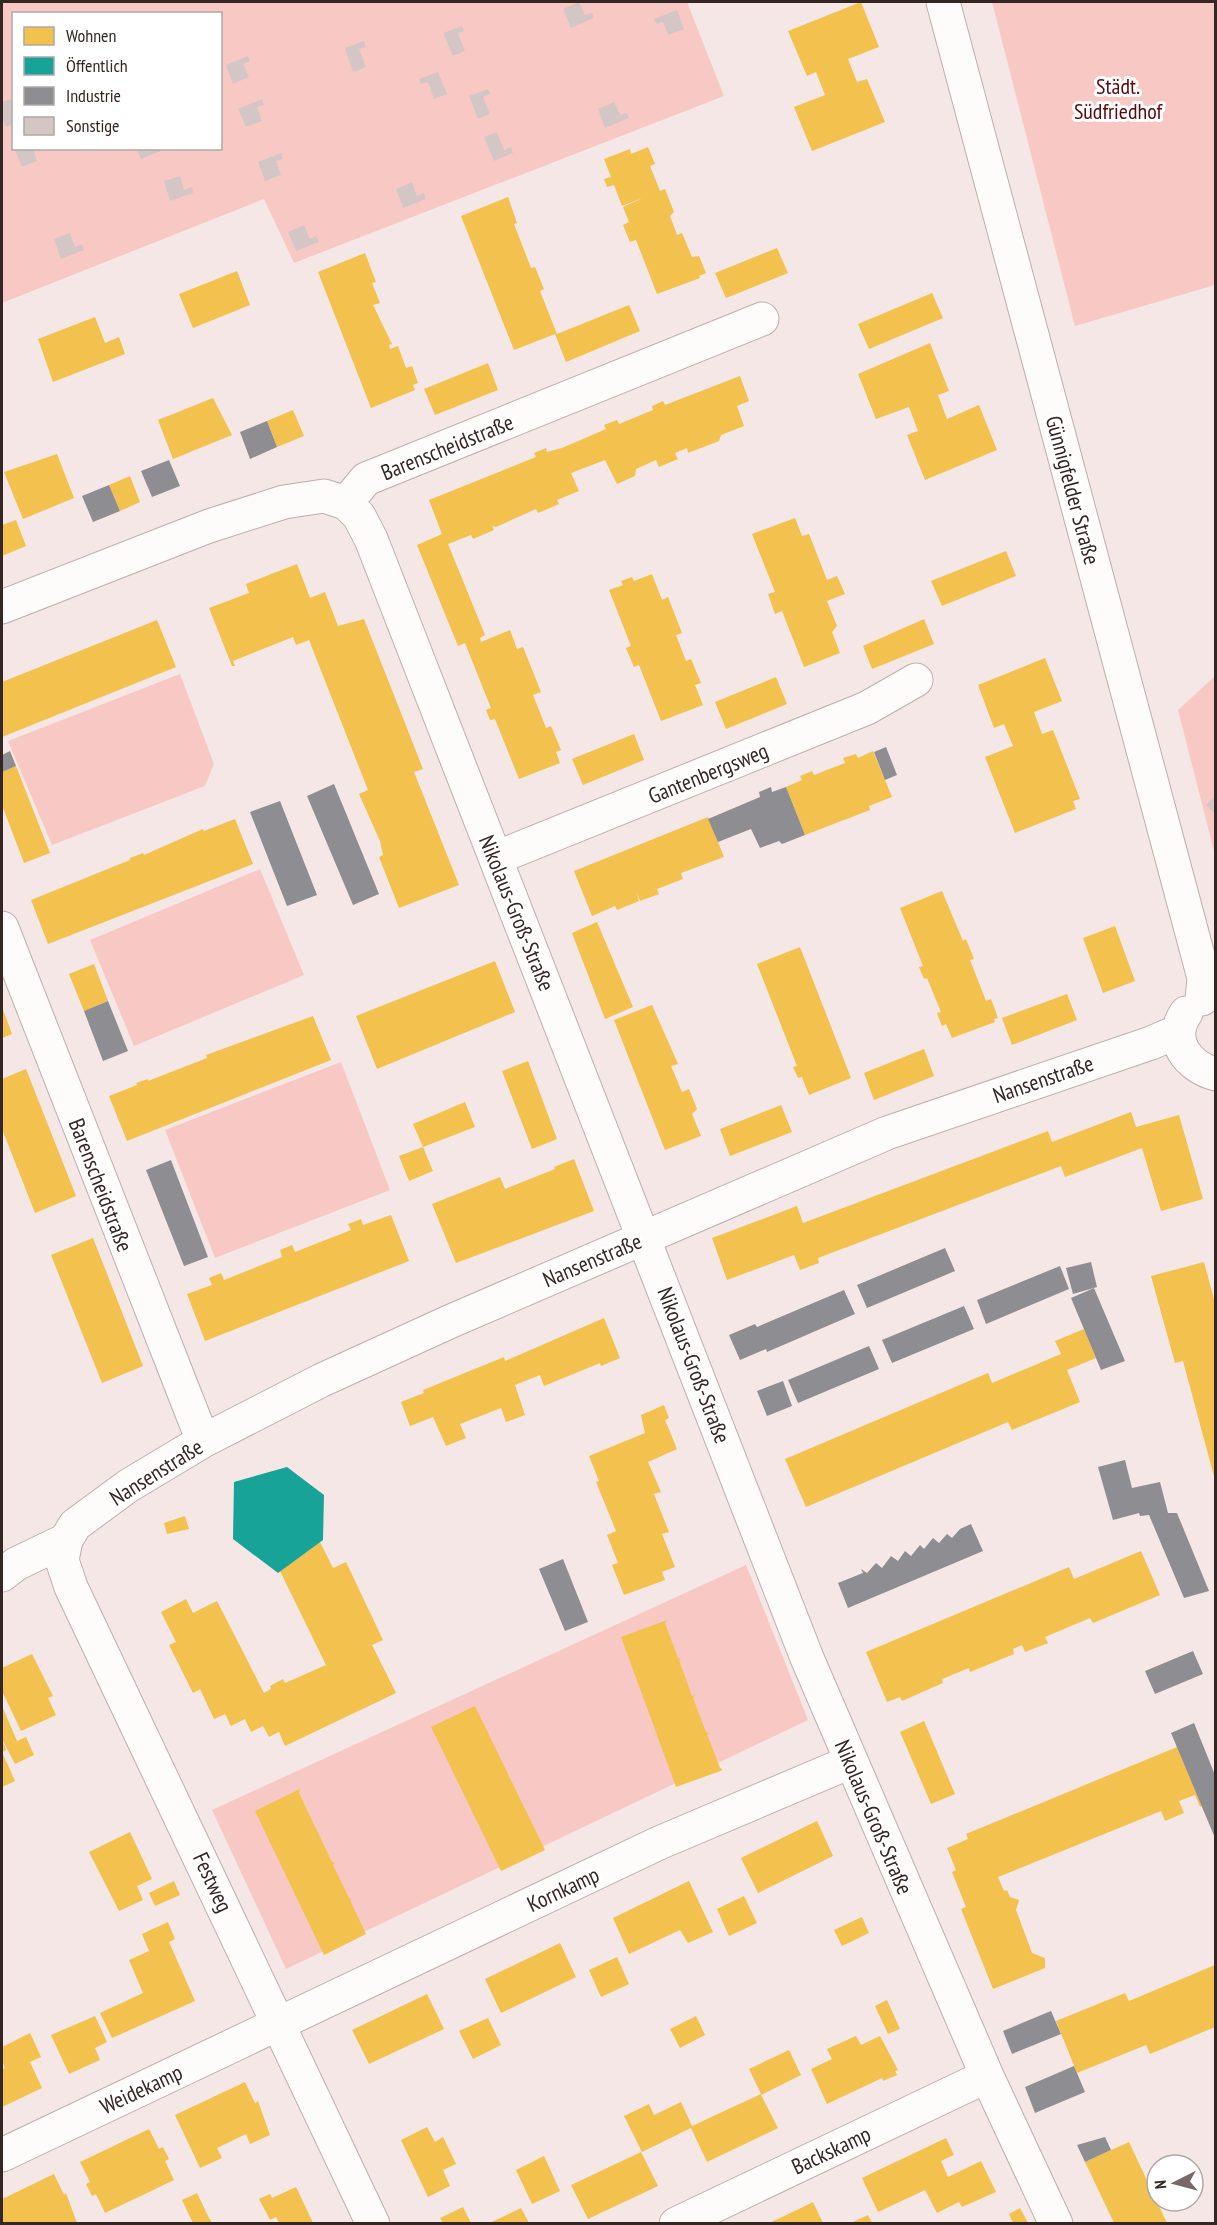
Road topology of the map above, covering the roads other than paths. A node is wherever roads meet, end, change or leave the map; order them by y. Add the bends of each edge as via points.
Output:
1 (943, 2) edge
2 (762, 319) dead end
3 (346, 502) junction
4 (2, 607) edge
5 (916, 680) dead end
6 (496, 858) junction
7 (2, 928) edge
8 (1209, 991) edge
9 (1171, 1042) junction
10 (1215, 1074) edge
11 (645, 1237) junction
12 (203, 1441) junction
13 (66, 1539) junction
14 (2, 1575) edge
15 (850, 1762) junction
16 (280, 2024) junction
17 (987, 2076) junction
18 (2, 2155) edge
19 (373, 2223) edge
20 (676, 2223) edge
21 (1056, 2223) edge

1 - 8 street, Günnigfelder Straße
2 - 3 street, Barenscheidstraße via 366,479
3 - 4 street via 324,496 284,502 208,526
3 - 6 street, Nikolaus-Groß-Straße via 371,539
5 - 6 street, Gantenbergsweg via 867,708
6 - 11 street, Nikolaus-Groß-Straße
7 - 12 street, Barenscheidstraße
8 - 9 street, Günnigfelder Straße via 1186,1012
9 - 10 street via 1191,1064
9 - 11 street, Nansenstraße via 887,1133
11 - 12 street, Nansenstraße via 333,1375
11 - 15 street, Nikolaus-Groß-Straße
12 - 13 street, Nansenstraße via 128,1486 75,1525
13 - 14 street
13 - 16 street, Festweg via 62,1560 71,1587
15 - 16 street, Kornkamp via 658,1843
15 - 17 street, Nikolaus-Groß-Straße
16 - 18 street, Weidekamp
16 - 19 street, Festweg
17 - 20 street, Backskamp
17 - 21 street, Nikolaus-Groß-Straße

